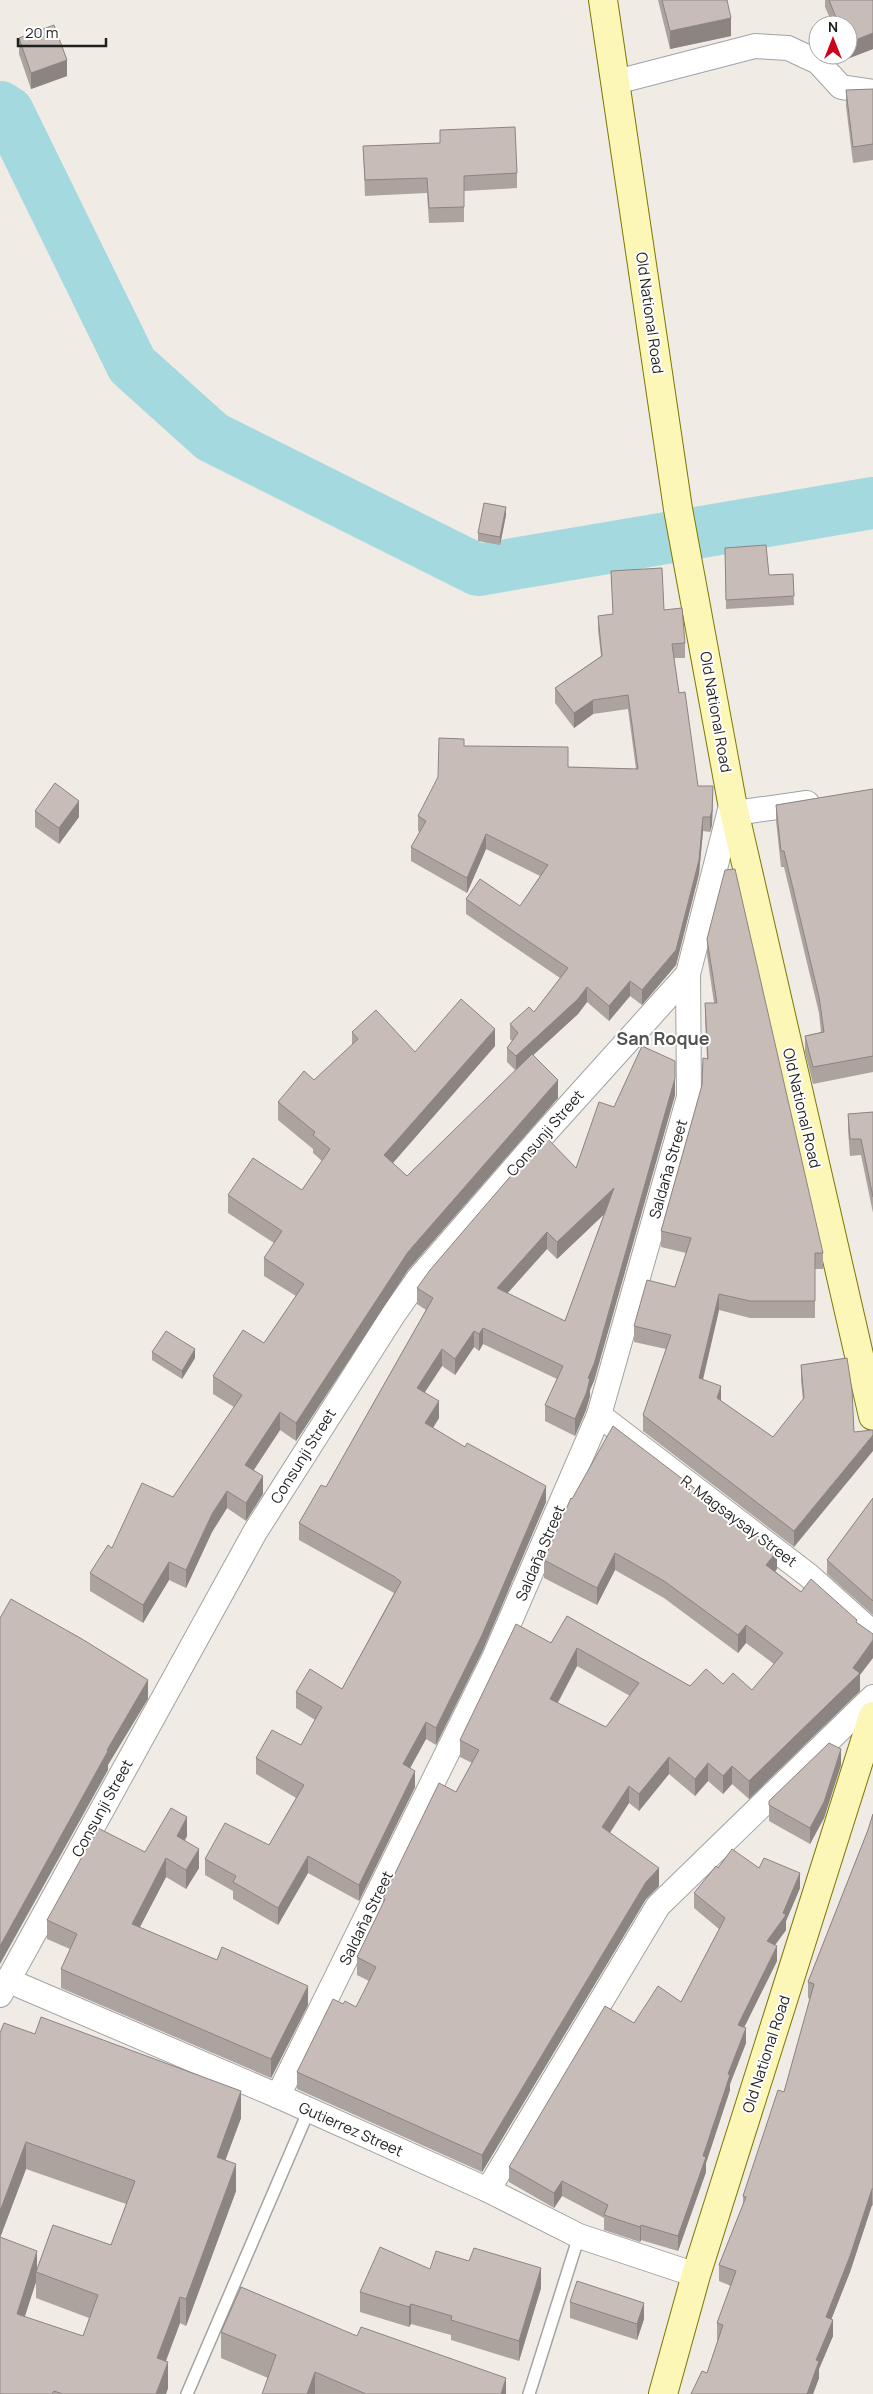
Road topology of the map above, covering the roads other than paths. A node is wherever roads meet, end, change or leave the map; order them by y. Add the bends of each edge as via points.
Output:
1 (603, 0) edge
2 (616, 82) junction
3 (873, 92) edge
4 (834, 799) edge
5 (733, 808) junction
6 (688, 974) junction
7 (599, 1415) junction
8 (873, 1416) edge
9 (873, 1634) edge
10 (873, 1697) edge
11 (873, 1716) edge
12 (3, 1987) edge
13 (278, 2096) junction
14 (309, 2110) junction
15 (488, 2190) junction
16 (579, 2236) junction
17 (696, 2275) junction
18 (187, 2394) edge
19 (529, 2394) edge
20 (663, 2394) edge

1 - 2 main road, Old National Road
2 - 3 street via 755,46 788,48 818,62 841,87
2 - 5 main road, Old National Road via 678,509
4 - 5 street
5 - 6 street
5 - 8 main road, Old National Road
6 - 7 street, Saldaña Street via 689,1097
6 - 12 street, Consunji Street via 419,1278 393,1315 255,1532
7 - 9 street, R. Magsaysay Street via 808,1575
7 - 13 street, Saldaña Street via 494,1658
10 - 15 street via 658,1906
11 - 17 main road, Old National Road
12 - 13 street, Gutierrez Street
13 - 14 street, Gutierrez Street
14 - 15 street, Gutierrez Street
14 - 18 lane
15 - 16 street, Gutierrez Street
16 - 17 street, Gutierrez Street
16 - 19 lane
17 - 20 main road, Old National Road

